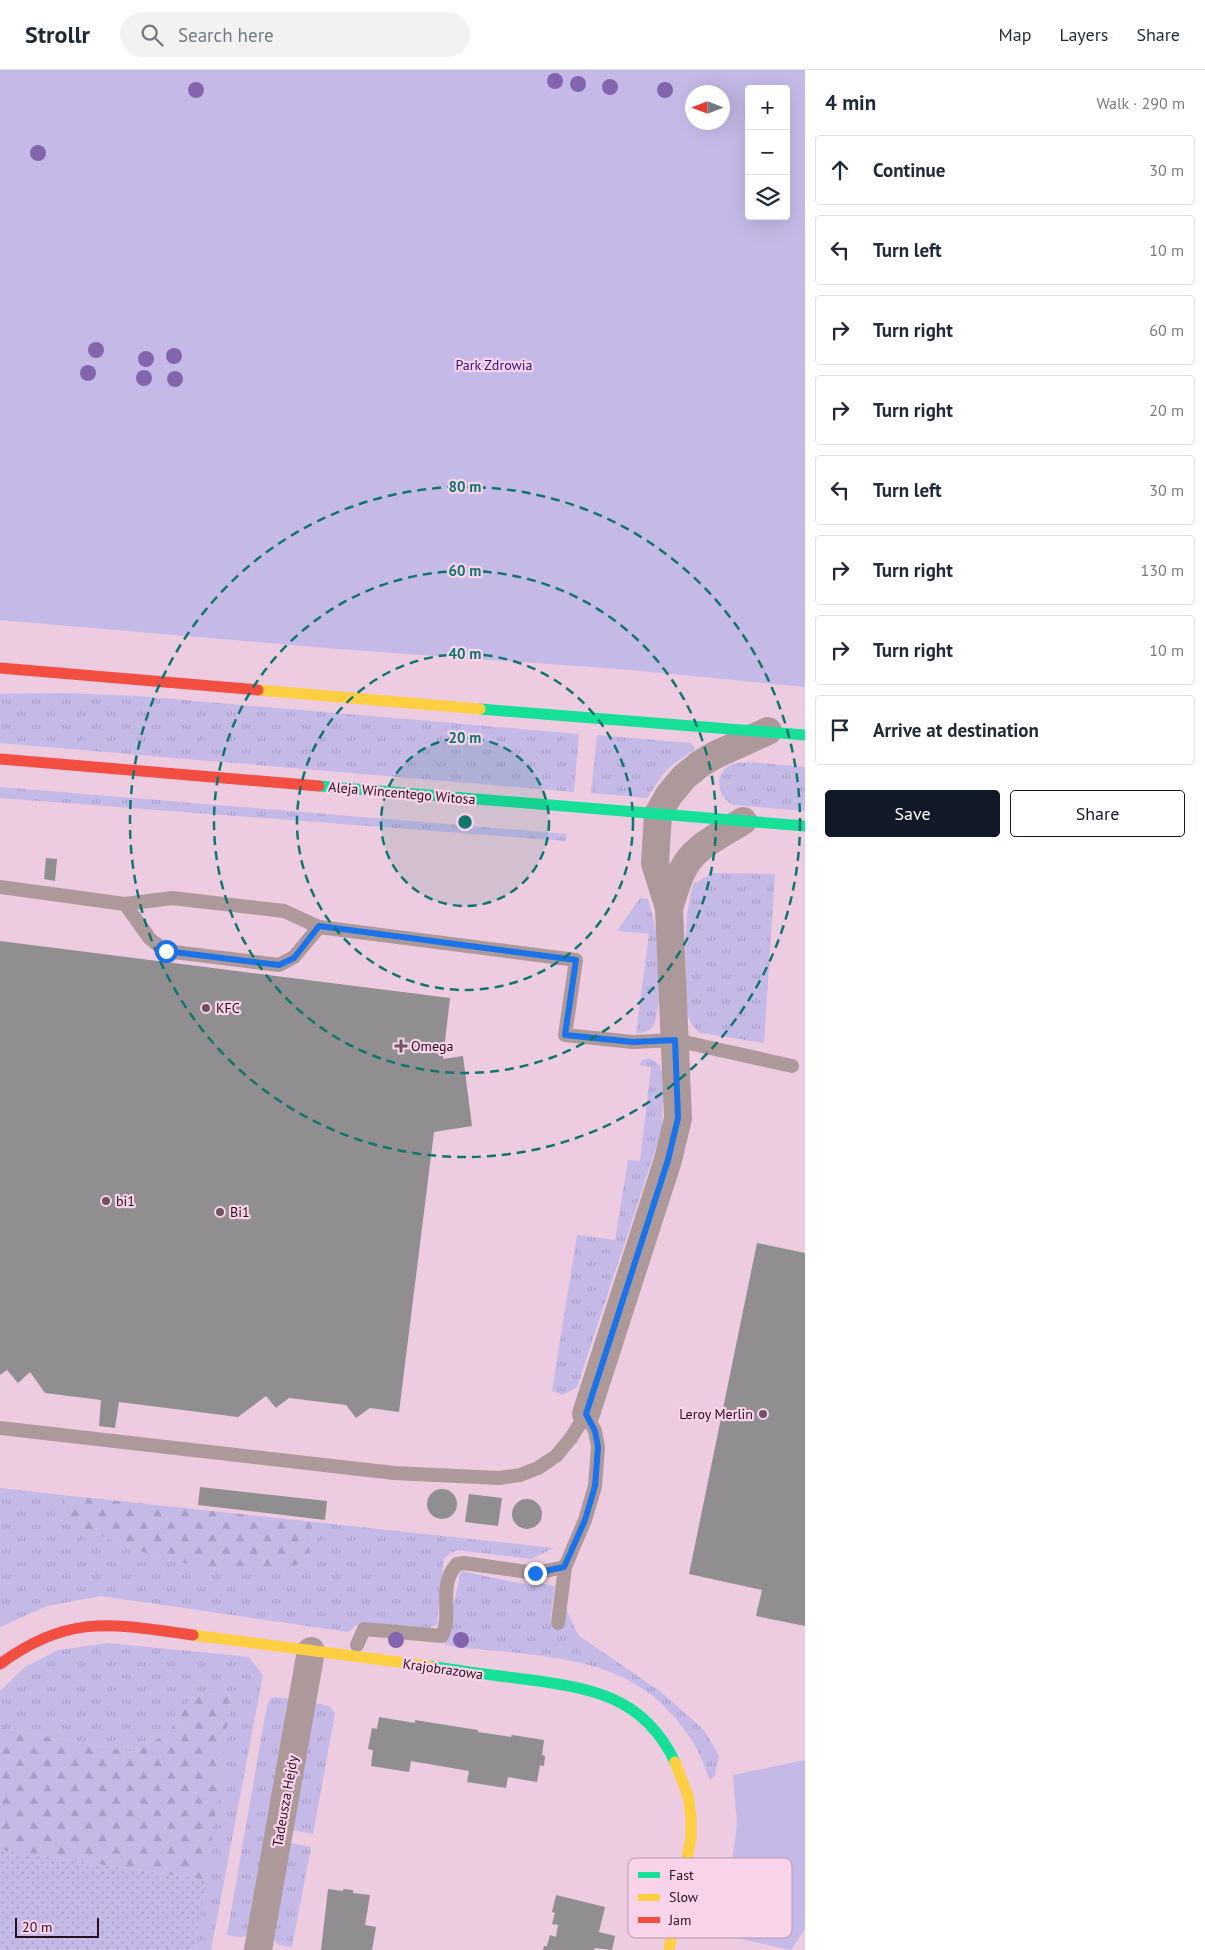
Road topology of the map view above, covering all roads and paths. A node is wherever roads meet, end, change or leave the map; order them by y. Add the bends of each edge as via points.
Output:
1 (0, 668) edge
2 (768, 731) junction
3 (805, 734) edge
4 (0, 759) edge
5 (658, 814) junction
6 (743, 821) junction
7 (805, 826) edge
8 (0, 887) edge
9 (125, 904) junction
10 (669, 908) junction
11 (319, 926) junction
12 (675, 1040) junction
13 (792, 1066) dead end
14 (586, 1414) junction
15 (0, 1428) edge
16 (564, 1567) junction
17 (558, 1623) dead end
18 (357, 1645) dead end
19 (311, 1651) junction
20 (0, 1664) edge
21 (687, 1858) edge
22 (258, 1950) edge

1 - 2 main road
2 - 3 main road
2 - 5 street via 700,764 669,794
4 - 5 main road, Aleja Wincentego Witosa
5 - 6 main road, Aleja Wincentego Witosa
5 - 10 street via 655,863
6 - 7 main road, Aleja Wincentego Witosa
6 - 10 street via 694,855 686,865
8 - 9 lane
9 - 11 lane via 172,898 284,911
9 - 11 lane via 150,939 166,951 279,965 294,958
10 - 12 street
11 - 12 lane via 576,960 565,1035 633,1042
12 - 13 lane
12 - 14 street via 678,1118 668,1160
14 - 15 lane via 556,1456 520,1475 499,1478 394,1473
14 - 16 lane via 595,1431 598,1447 595,1486 585,1520
16 - 17 lane
16 - 18 lane via 535,1573 457,1564 448,1578 442,1636 364,1629
19 - 20 main road, Krajobrazowa via 121,1625 89,1625 38,1639
19 - 21 main road, Krajobrazowa via 574,1686 612,1698 649,1725 680,1774 691,1815
19 - 22 street, Tadeusza Hejdy

